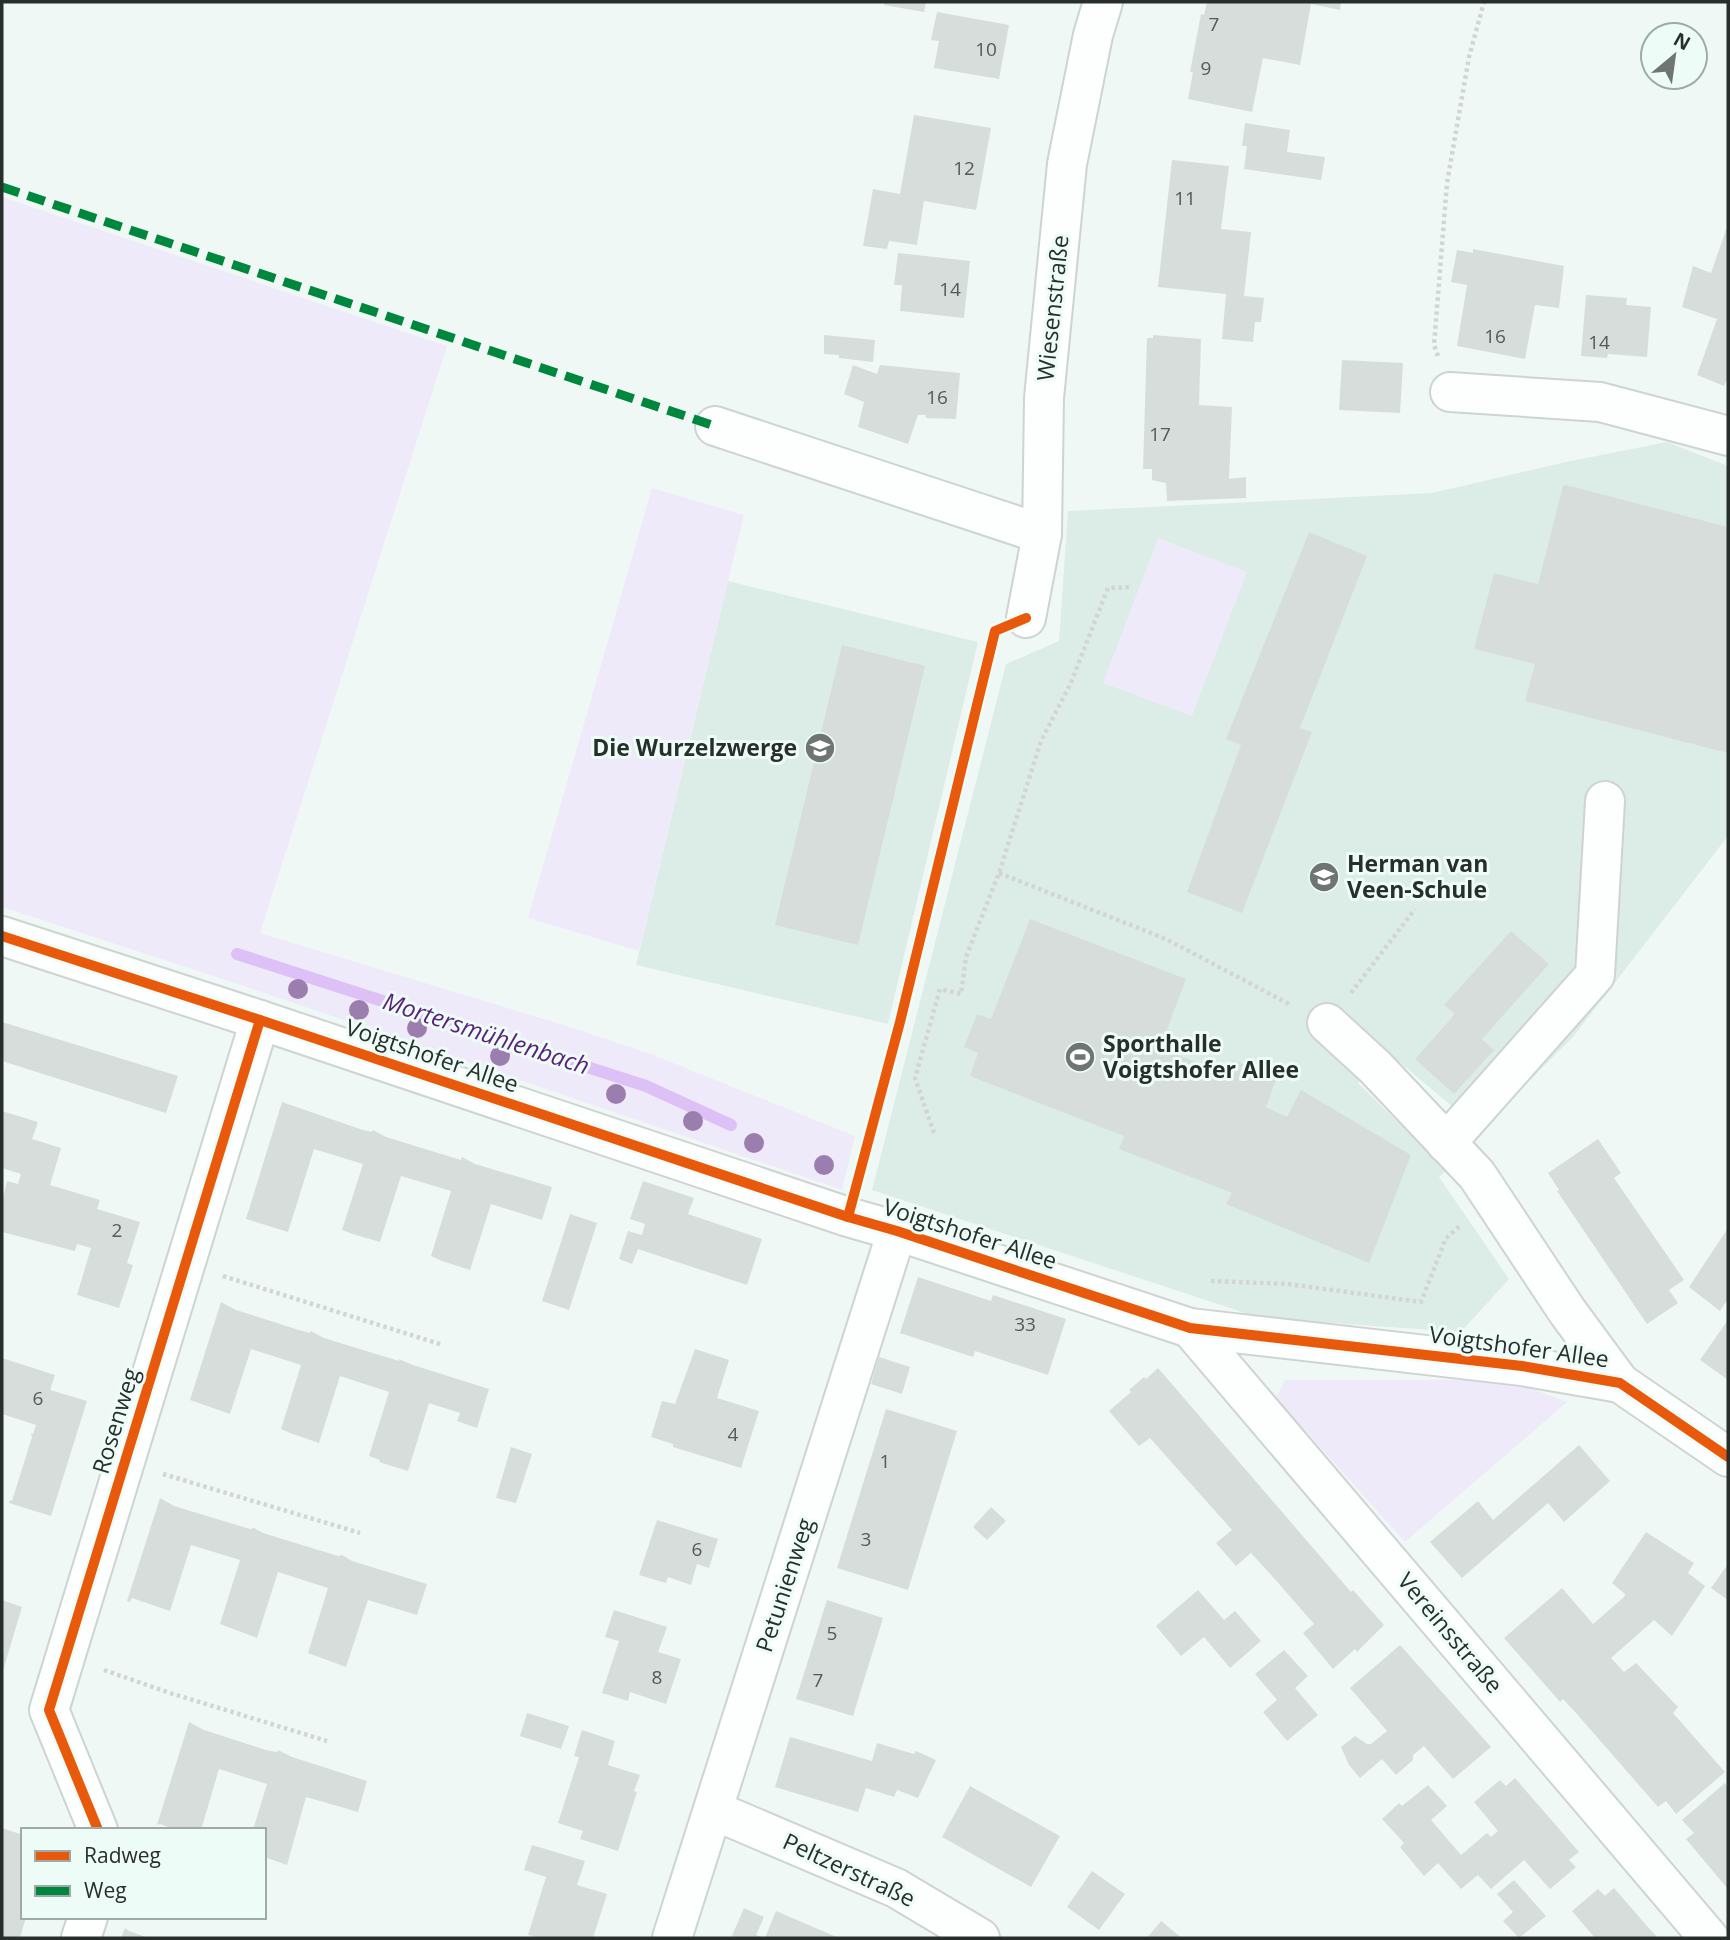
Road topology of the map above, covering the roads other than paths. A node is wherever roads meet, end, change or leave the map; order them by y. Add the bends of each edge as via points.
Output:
1 (1103, 2) edge
2 (1450, 392) dead end
3 (715, 426) dead end
4 (1728, 436) edge
5 (1042, 534) junction
6 (1026, 618) dead end
7 (1605, 801) dead end
8 (2, 936) edge
9 (260, 1020) junction
10 (1327, 1023) road end
11 (1446, 1143) junction
12 (897, 1231) junction
13 (1190, 1328) junction
14 (1620, 1383) junction
15 (1728, 1457) edge
16 (713, 1810) junction
17 (98, 1828) edge
18 (87, 1919) edge
19 (81, 1938) edge
20 (672, 1938) edge
21 (980, 1938) edge
22 (1709, 1938) edge

1 - 5 street, Wiesenstraße via 1067,164 1044,398
2 - 4 street via 1600,402
3 - 5 street
5 - 6 street, Wiesenstraße
7 - 11 street via 1595,975
8 - 9 street, Voigtshofer Allee
9 - 12 street, Voigtshofer Allee
9 - 17 street, Rosenweg via 49,1710
10 - 11 street, Voigtshofer Allee
11 - 14 street, Voigtshofer Allee via 1477,1175
12 - 13 street, Voigtshofer Allee
12 - 16 street, Petunienweg
13 - 14 street, Voigtshofer Allee via 1522,1366
13 - 22 street, Vereinsstraße
14 - 15 street, Voigtshofer Allee
16 - 20 street, Petunienweg
16 - 21 street, Peltzerstraße via 896,1888
18 - 19 street

